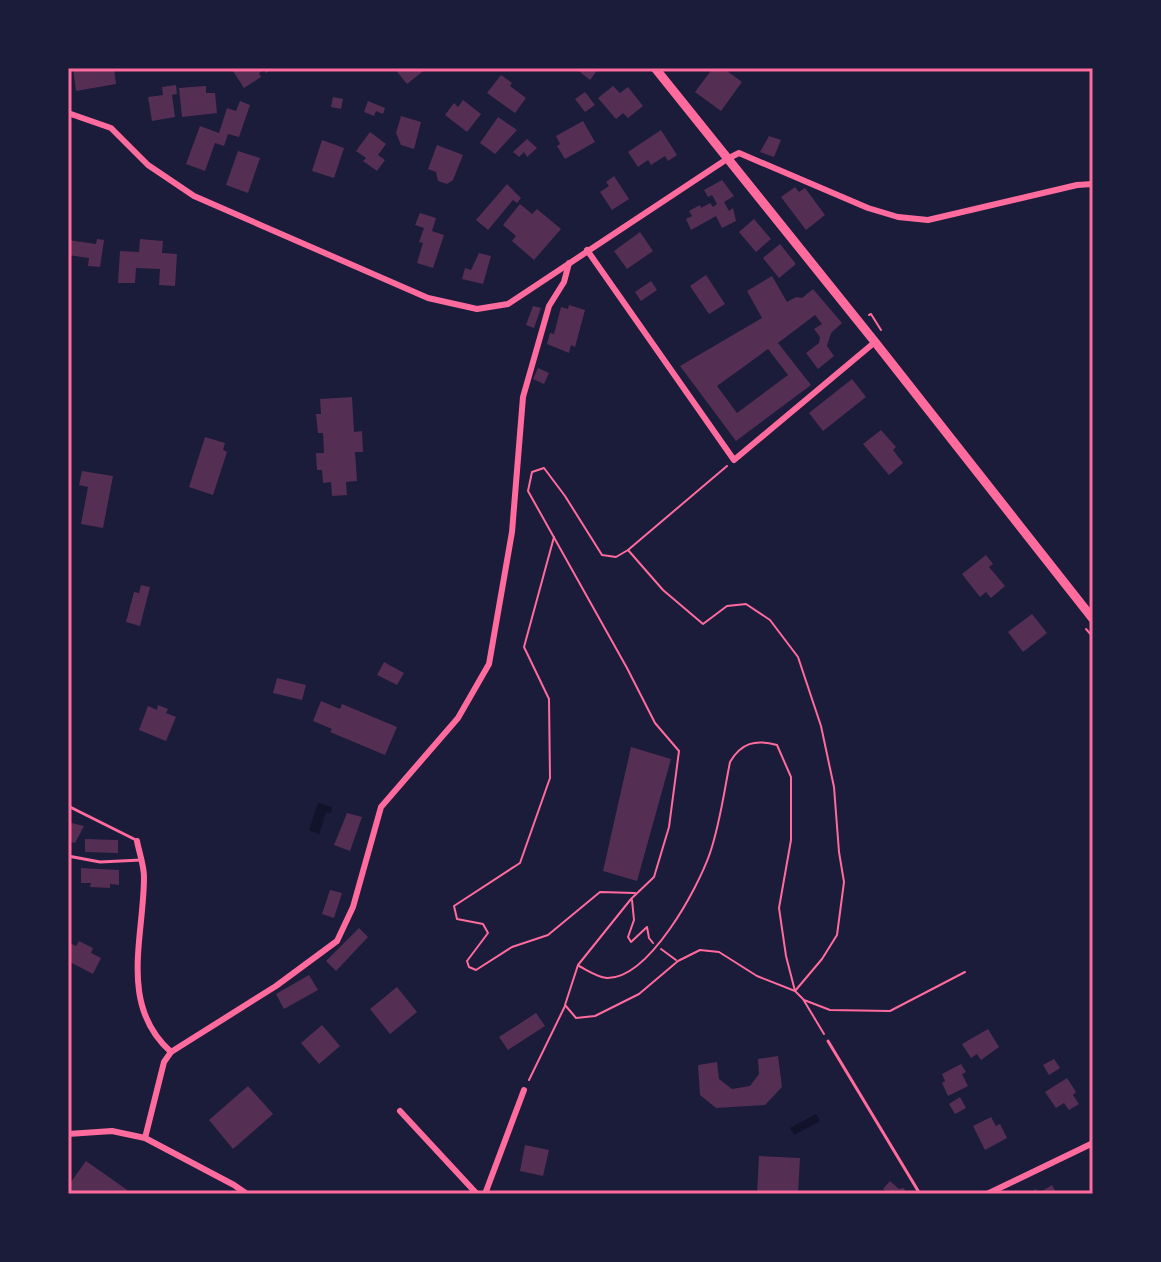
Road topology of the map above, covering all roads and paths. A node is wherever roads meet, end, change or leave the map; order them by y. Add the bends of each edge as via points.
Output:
1 (655, 68) edge
2 (68, 113) edge
3 (727, 159) junction
4 (1093, 184) edge
5 (587, 250) junction
6 (569, 263) junction
7 (871, 314) dead end
8 (860, 323) junction
9 (875, 342) junction
10 (734, 460) junction
11 (554, 536) junction
12 (628, 550) junction
13 (1093, 619) edge
14 (68, 806) edge
15 (137, 841) joint
16 (68, 856) edge
17 (141, 860) junction
18 (637, 893) junction
19 (631, 899) junction
20 (653, 943) dead end
21 (661, 949) dead end
22 (678, 961) junction
23 (578, 965) junction
24 (965, 972) dead end
25 (795, 991) junction
26 (803, 999) junction
27 (565, 1005) junction
28 (828, 1041) joint
29 (171, 1052) junction
30 (524, 1090) joint
31 (400, 1111) dead end
32 (68, 1134) edge
33 (145, 1138) junction
34 (1093, 1143) edge
35 (247, 1194) edge
36 (477, 1194) edge
37 (485, 1194) edge
38 (920, 1194) edge
39 (987, 1194) edge

1 - 3 main road
2 - 6 street via 111,128 148,165 194,196 428,298 477,309 508,304
3 - 4 street via 739,153 868,208 928,220
3 - 5 street
3 - 8 main road
5 - 6 street
5 - 10 street
6 - 29 street via 549,306 523,397 512,532 489,664 458,718 381,807 353,907 337,941
7 - 8 path
8 - 9 main road
9 - 10 street
9 - 13 main road
10 - 12 path
11 - 12 path via 528,491 532,472 544,468 602,555 616,557
11 - 18 path via 655,723 679,751 669,827 654,877
11 - 18 path via 524,647 549,699 550,778 520,863 454,906 457,919 483,924 488,933 467,961 469,967 476,970 512,947 548,935 600,892
12 - 25 path via 703,624 727,606 746,604 770,620 803,669 834,787 844,882 837,935
14 - 15 lane
15 - 17 street
16 - 17 lane via 100,862
17 - 29 street via 136,962 140,1002 156,1039
18 - 19 path
19 - 20 path via 634,920 628,937 631,942 647,927
19 - 23 path
21 - 22 path
22 - 25 path via 700,950 719,952 757,976
22 - 27 path via 639,994 595,1016 576,1018
23 - 25 path via 600,977 618,976 653,952 710,854 730,762 751,742 768,742 777,745 791,777 791,840 779,908
23 - 27 path
24 - 26 path via 890,1011 830,1010
25 - 26 path
26 - 28 path
27 - 30 path
28 - 38 lane
29 - 33 street
30 - 37 street
31 - 36 street
32 - 33 street via 112,1131
33 - 35 street
34 - 39 street

